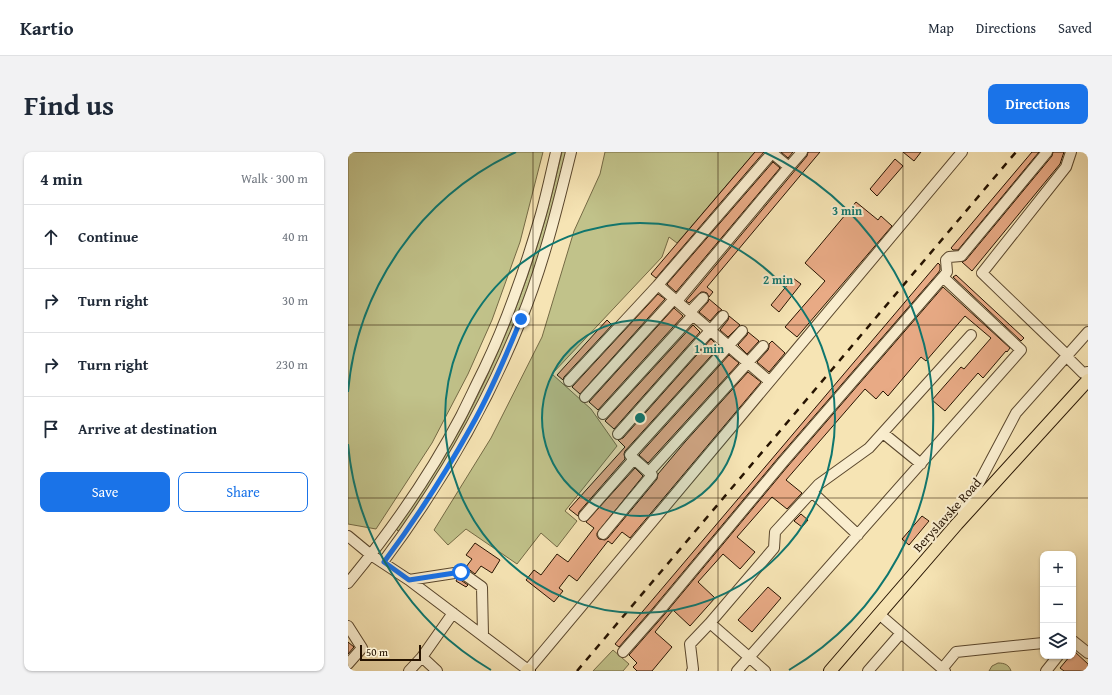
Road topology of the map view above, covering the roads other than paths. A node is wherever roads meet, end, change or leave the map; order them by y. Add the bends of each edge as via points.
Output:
1 (556, 152) edge
2 (571, 152) edge
3 (772, 152) edge
4 (802, 152) edge
5 (962, 152) edge
6 (1048, 152) edge
7 (1071, 152) edge
8 (789, 167) junction
9 (943, 277) junction
10 (658, 285) junction
11 (702, 298) dead end
12 (676, 300) junction
13 (692, 314) junction
14 (723, 316) dead end
15 (711, 330) junction
16 (742, 331) dead end
17 (1088, 332) edge
18 (971, 334) dead end
19 (729, 346) junction
20 (763, 346) dead end
21 (1067, 355) junction
22 (748, 363) junction
23 (1088, 372) edge
24 (1088, 380) edge
25 (569, 381) dead end
26 (769, 381) junction
27 (585, 397) dead end
28 (603, 414) dead end
29 (883, 433) junction
30 (618, 434) dead end
31 (634, 459) junction
32 (920, 464) junction
33 (649, 472) junction
34 (812, 492) junction
35 (584, 516) dead end
36 (958, 524) junction
37 (603, 534) dead end
38 (858, 535) junction
39 (348, 536) edge
40 (371, 554) junction
41 (384, 562) junction
42 (409, 580) junction
43 (348, 583) edge
44 (453, 613) junction
45 (879, 614) junction
46 (710, 623) junction
47 (348, 626) edge
48 (902, 633) junction
49 (483, 635) junction
50 (1040, 643) edge
51 (1076, 643) edge
52 (623, 652) dead end
53 (1088, 653) edge
54 (422, 657) junction
55 (749, 657) junction
56 (1056, 659) edge
57 (348, 664) edge
58 (943, 670) edge
59 (409, 671) edge
60 (437, 671) edge
61 (528, 671) edge
62 (692, 671) edge
63 (737, 671) edge
64 (765, 671) edge
65 (830, 671) edge
66 (868, 671) edge
67 (1046, 671) edge

1 - 40 street via 529,253 498,340 447,442 399,517
2 - 41 street via 545,252 504,360 472,427 411,526
3 - 8 street
3 - 10 street
4 - 8 street
5 - 26 street
6 - 9 street via 961,256 949,257 946,260 947,272
7 - 21 street via 1066,167 982,273
8 - 12 street
9 - 32 street via 1021,350
9 - 52 street
10 - 12 street
10 - 25 street
11 - 13 street
12 - 13 street
12 - 27 street
13 - 15 street
13 - 28 street
14 - 15 street
15 - 19 street
15 - 30 street
16 - 19 street
17 - 21 street
18 - 29 street
19 - 22 street
19 - 31 street via 630,455
20 - 22 street
21 - 23 street via 1083,373
21 - 36 street via 1016,413
22 - 26 street
22 - 33 street
24 - 36 main road, Beryslavske Road
26 - 61 street
29 - 32 street
29 - 34 street via 869,448 819,484
31 - 33 street
31 - 35 street
32 - 38 street
33 - 37 street via 652,474
34 - 38 street
34 - 46 street via 775,532 774,548
36 - 45 main road, Beryslavske Road
38 - 55 street
39 - 40 street
40 - 41 street
40 - 43 street
41 - 42 street
42 - 44 street
42 - 49 street via 461,572 482,587
44 - 49 street
44 - 54 street
45 - 48 street
45 - 65 main road, Beryslavske Road
46 - 55 street
46 - 62 street via 690,644
47 - 57 street via 362,648
48 - 58 street
48 - 66 street
49 - 61 street
50 - 58 street via 956,652
51 - 53 street
54 - 59 street
54 - 60 street
55 - 63 street
55 - 64 street
56 - 67 street

